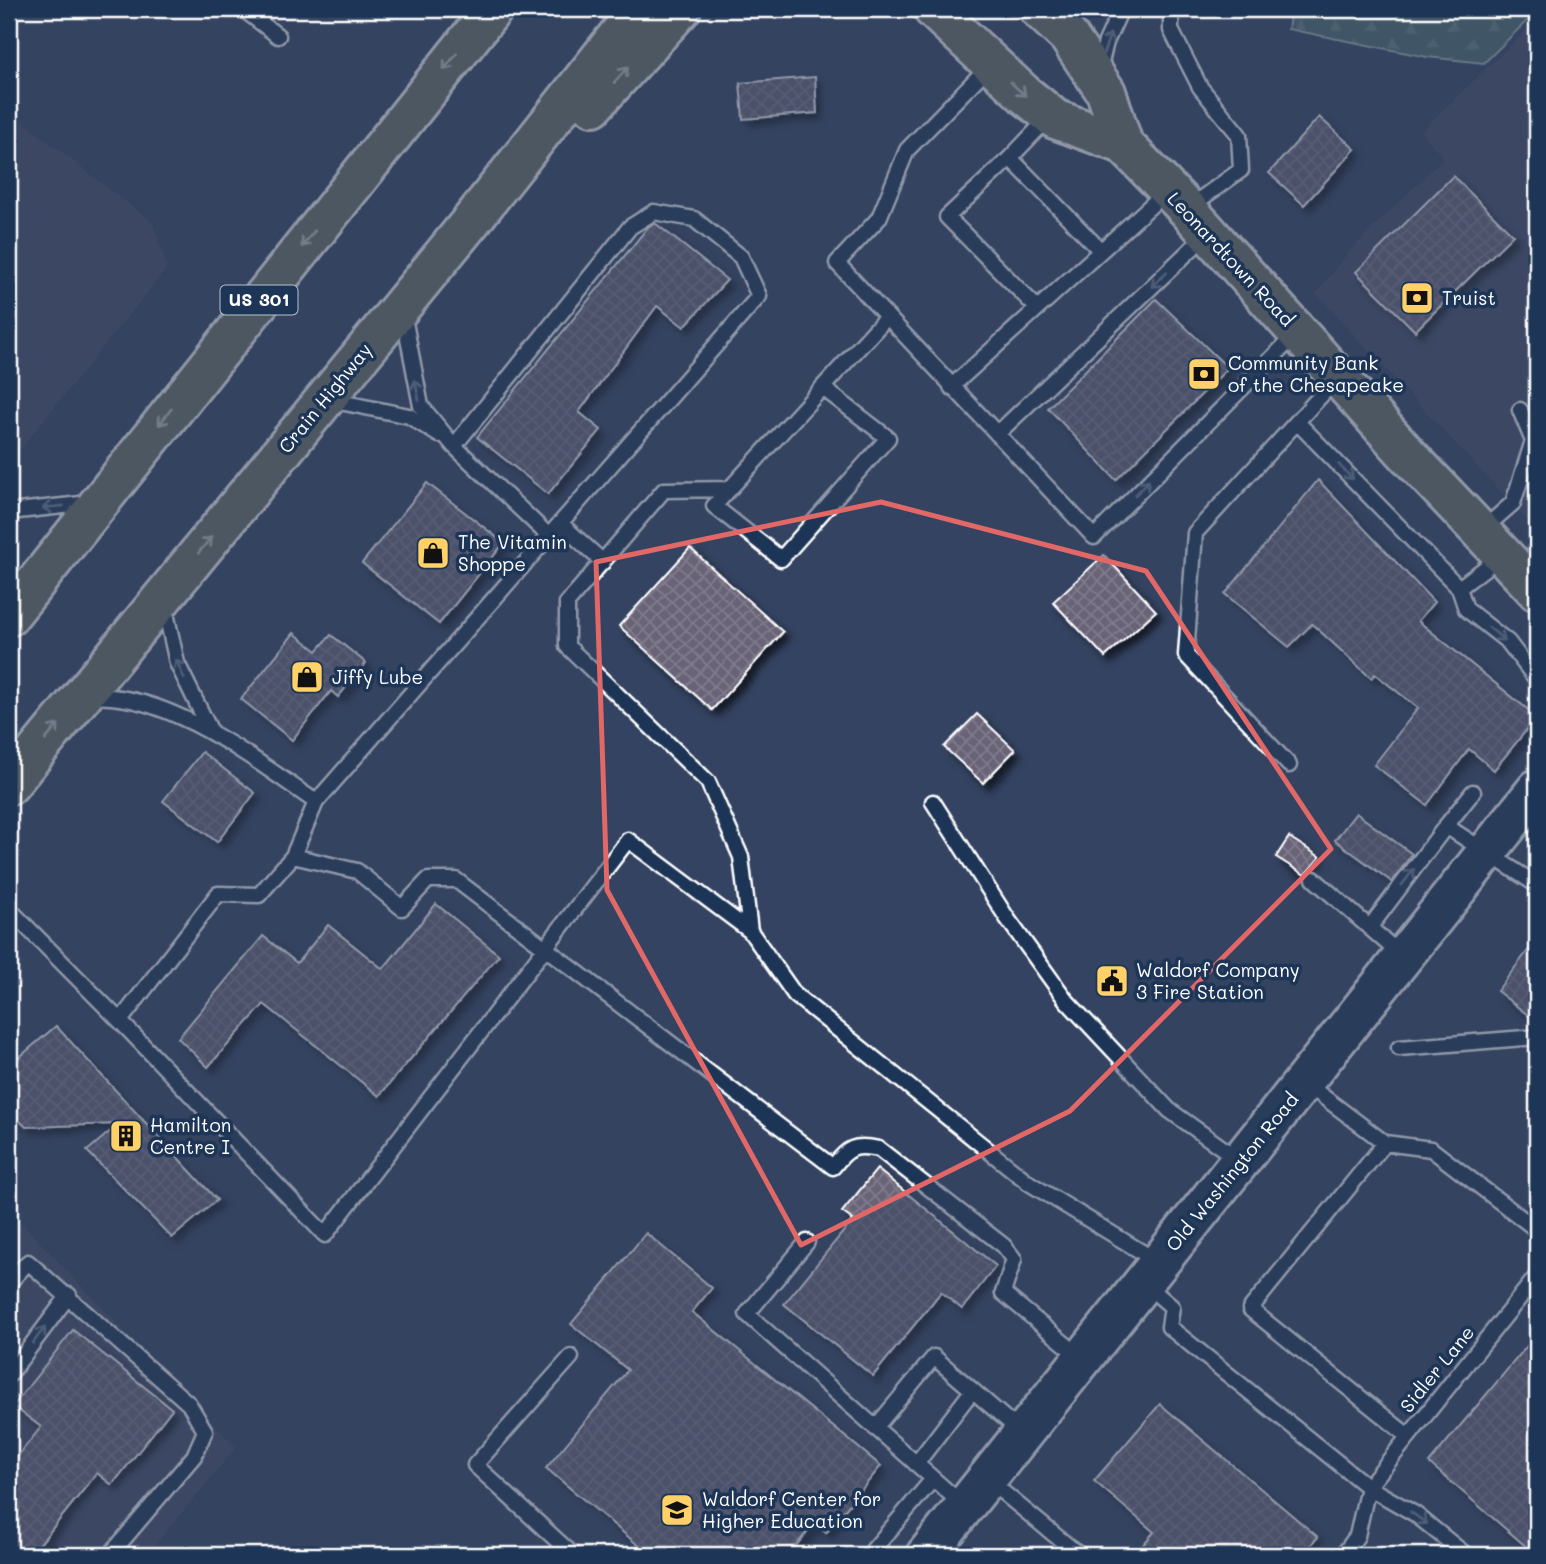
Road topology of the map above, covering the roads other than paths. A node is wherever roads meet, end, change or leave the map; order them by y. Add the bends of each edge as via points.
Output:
1 (243, 9) edge
2 (493, 9) edge
3 (639, 9) edge
4 (681, 9) edge
5 (933, 9) edge
6 (1087, 9) edge
7 (1121, 9) edge
8 (1171, 9) edge
9 (1042, 12) edge
10 (278, 36) dead end
11 (991, 64) junction
12 (1097, 79) junction
13 (1051, 115) junction
14 (1123, 144) junction
15 (1010, 158) junction
16 (1187, 210) junction
17 (1101, 251) junction
18 (1037, 308) junction
19 (402, 310) junction
20 (886, 318) junction
21 (1298, 331) junction
22 (357, 358) junction
23 (1338, 377) junction
24 (951, 387) junction
25 (823, 388) junction
26 (324, 399) junction
27 (1520, 410) dead end
28 (1298, 423) junction
29 (997, 434) junction
30 (454, 446) junction
31 (730, 489) junction
32 (98, 502) junction
33 (9, 512) edge
34 (560, 523) junction
35 (549, 536) junction
36 (1491, 543) junction
37 (603, 562) junction
38 (1459, 588) junction
39 (1537, 590) edge
40 (15, 593) edge
41 (163, 598) junction
42 (1537, 680) edge
43 (81, 698) junction
44 (210, 730) junction
45 (1289, 765) dead end
46 (9, 785) edge
47 (1537, 789) edge
48 (1473, 792) dead end
49 (316, 802) junction
50 (933, 802) dead end
51 (1446, 826) junction
52 (1487, 852) junction
53 (293, 856) junction
54 (1314, 878) dead end
55 (1537, 884) edge
56 (9, 909) edge
57 (1370, 927) junction
58 (750, 931) junction
59 (544, 947) junction
60 (1404, 957) junction
61 (120, 1021) junction
62 (1537, 1037) edge
63 (1399, 1048) dead end
64 (1304, 1082) junction
65 (1385, 1143) junction
66 (1241, 1161) junction
67 (1537, 1230) edge
68 (807, 1242) dead end
69 (1152, 1273) junction
70 (1537, 1276) edge
71 (9, 1283) edge
72 (69, 1295) junction
73 (571, 1356) dead end
74 (1083, 1359) junction
75 (9, 1375) edge
76 (972, 1391) junction
77 (875, 1428) junction
78 (1023, 1434) junction
79 (1408, 1436) junction
80 (916, 1464) junction
81 (933, 1479) junction
82 (1368, 1487) junction
83 (976, 1493) junction
84 (110, 1555) edge
85 (573, 1555) edge
86 (879, 1555) edge
87 (926, 1555) edge
88 (1079, 1555) edge
89 (1343, 1555) edge
90 (1466, 1555) edge

1 - 10 lane
2 -> 32 highway, US 301
3 - 22 highway, Crain Highway
19 -> 4 highway
5 - 11 highway, Leonardtown Road
6 - 9 lane
12 -> 7 lane via 1106,41
8 - 16 lane via 1171,30 1200,87 1239,135 1241,170
9 - 12 highway, Leonardtown Road via 1068,37
11 -> 13 highway, Leonardtown Road
11 - 20 lane via 906,150 879,218 836,263
12 - 14 highway, Leonardtown Road via 1106,92
13 - 14 highway, Leonardtown Road
13 - 15 lane
14 - 16 highway, Leonardtown Road
15 - 17 lane
15 - 18 lane via 947,217
16 - 17 lane
16 - 21 highway, Leonardtown Road
16 -> 29 lane
17 - 18 lane
18 - 24 lane
19 - 22 highway
30 -> 19 lane via 420,404
20 - 24 lane
20 - 25 lane
21 - 23 highway, Leonardtown Road
29 -> 21 lane via 1094,537
22 - 26 highway, Crain Highway
23 - 28 lane
23 - 36 highway, Leonardtown Road
24 - 29 lane
25 - 31 lane
25 - 31 lane via 888,438 781,559 714,506
26 - 30 lane via 408,416
41 -> 26 highway, Crain Highway
27 - 36 lane via 1533,441 1513,503
28 -> 38 lane
28 - 45 lane via 1195,533 1185,655
30 - 34 lane via 630,227 654,212 694,219 741,257 759,296
30 - 35 lane
31 - 37 lane via 664,490
32 -> 33 lane
32 - 40 highway, US 301
34 - 35 lane
34 - 37 lane
35 - 49 lane
36 - 38 lane
36 - 39 highway, Leonardtown Road
37 - 58 lane via 568,603 567,646 708,782 741,857
38 -> 42 lane via 1466,609 1508,642
41 - 43 highway, Crain Highway
44 -> 41 lane via 177,663
43 - 44 lane via 114,694
46 -> 43 highway, Crain Highway
44 - 49 lane
47 - 52 main road, Old Washington Road
48 - 51 lane
49 - 53 lane
50 - 66 lane via 1006,918 1066,1000 1169,1110
51 - 52 lane
57 -> 51 lane
52 - 55 lane
52 - 60 main road, Old Washington Road
53 - 59 lane via 357,870 402,908 428,880 456,880
53 - 61 lane via 259,895 218,894
54 - 57 lane
56 - 61 lane
57 - 60 lane
58 - 59 lane via 628,840
58 - 69 lane via 795,995 1029,1183
59 - 61 lane via 326,1235
59 - 74 lane via 833,1167 847,1149 859,1144 879,1149 1004,1246 1014,1259 1003,1293
60 - 64 main road, Old Washington Road
62 - 63 lane
64 - 65 lane
64 - 66 main road, Old Washington Road
65 - 67 lane via 1431,1149
65 - 79 lane via 1250,1309
66 - 69 main road, Old Washington Road
68 - 77 lane via 747,1314
69 - 74 main road, Old Washington Road
69 - 82 lane via 1172,1307 1169,1327
70 - 79 lane, Sidler Lane
71 - 72 lane via 28,1262
75 -> 72 lane
72 - 84 lane via 189,1404 205,1431 194,1456
73 - 85 lane via 475,1465
74 - 78 main road, Old Washington Road
76 - 77 lane via 934,1357
76 - 78 lane
76 - 80 lane
77 - 80 lane
78 - 83 main road, Old Washington Road
79 - 82 lane, Sidler Lane
80 - 81 lane
81 - 83 lane
81 - 86 lane via 873,1550
82 - 89 lane via 1357,1536
82 -> 90 lane via 1415,1514
83 - 87 main road, Old Washington Road
83 - 88 lane

